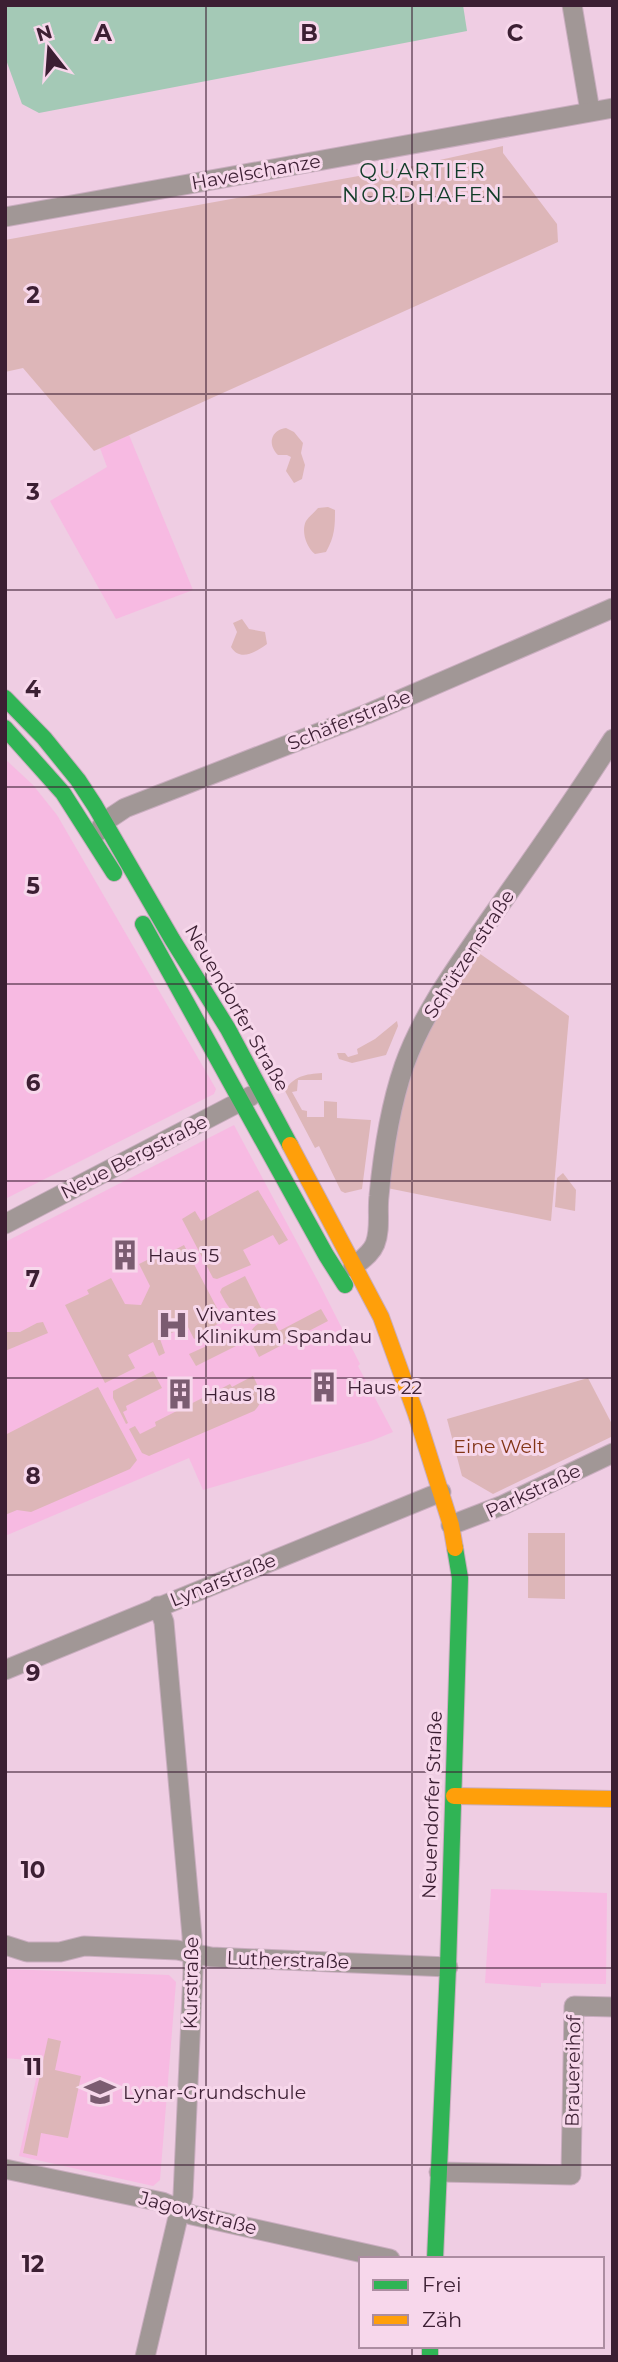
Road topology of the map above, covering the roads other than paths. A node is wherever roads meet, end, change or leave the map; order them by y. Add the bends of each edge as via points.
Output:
1 (572, 5) edge
2 (613, 108) edge
3 (590, 111) junction
4 (5, 217) edge
5 (613, 608) edge
6 (5, 698) edge
7 (5, 729) edge
8 (613, 739) edge
9 (104, 822) junction
10 (93, 839) junction
11 (122, 885) dead end
12 (135, 909) dead end
13 (262, 1091) junction
14 (242, 1101) junction
15 (5, 1224) edge
16 (346, 1271) junction
17 (396, 1362) junction
18 (613, 1453) edge
19 (441, 1492) junction
20 (451, 1525) junction
21 (158, 1606) junction
22 (5, 1670) edge
23 (454, 1796) junction
24 (613, 1799) edge
25 (5, 1945) edge
26 (192, 1953) junction
27 (448, 1967) junction
28 (613, 2007) edge
29 (5, 2169) edge
30 (439, 2172) junction
31 (179, 2209) junction
32 (381, 2257) edge
33 (435, 2257) edge
34 (145, 2357) edge

1 - 3 street
2 - 3 street, Havelschanze
3 - 4 street, Havelschanze
5 - 9 street, Schäferstraße via 367,714 125,808
6 - 9 main road, Neuendorfer Straße via 78,780
7 - 10 main road via 63,793
8 - 16 street, Schützenstraße via 438,996 404,1066 394,1102 374,1245
9 - 10 street, Schäferstraße
9 - 13 main road, Neuendorfer Straße
10 - 11 main road
12 - 14 main road, Neuendorfer Straße
13 - 14 street, Neue Bergstraße
13 - 16 main road, Neuendorfer Straße via 344,1244
14 - 15 street, Neue Bergstraße
14 - 16 main road, Neuendorfer Straße via 326,1255
16 - 17 main road, Neuendorfer Straße via 354,1300
16 - 17 main road, Neuendorfer Straße via 381,1317
17 - 19 main road, Neuendorfer Straße
18 - 20 street, Parkstraße
19 - 20 main road, Neuendorfer Straße
19 - 21 street, Lynarstraße
20 - 23 main road, Neuendorfer Straße via 460,1577
21 - 22 street, Lynarstraße
21 - 26 street, Kurstraße via 164,1622
23 - 24 main road
23 - 27 main road, Neuendorfer Straße
25 - 26 street, Lutherstraße via 27,1952 60,1952 84,1945
26 - 27 street, Lutherstraße
26 - 31 street, Kurstraße
27 - 30 main road, Neuendorfer Straße
28 - 30 street, Brauereihof via 574,2006 571,2183
29 - 31 street, Jagowstraße
30 - 33 main road, Neuendorfer Straße
31 - 32 street, Jagowstraße
31 - 34 street, Kurstraße

